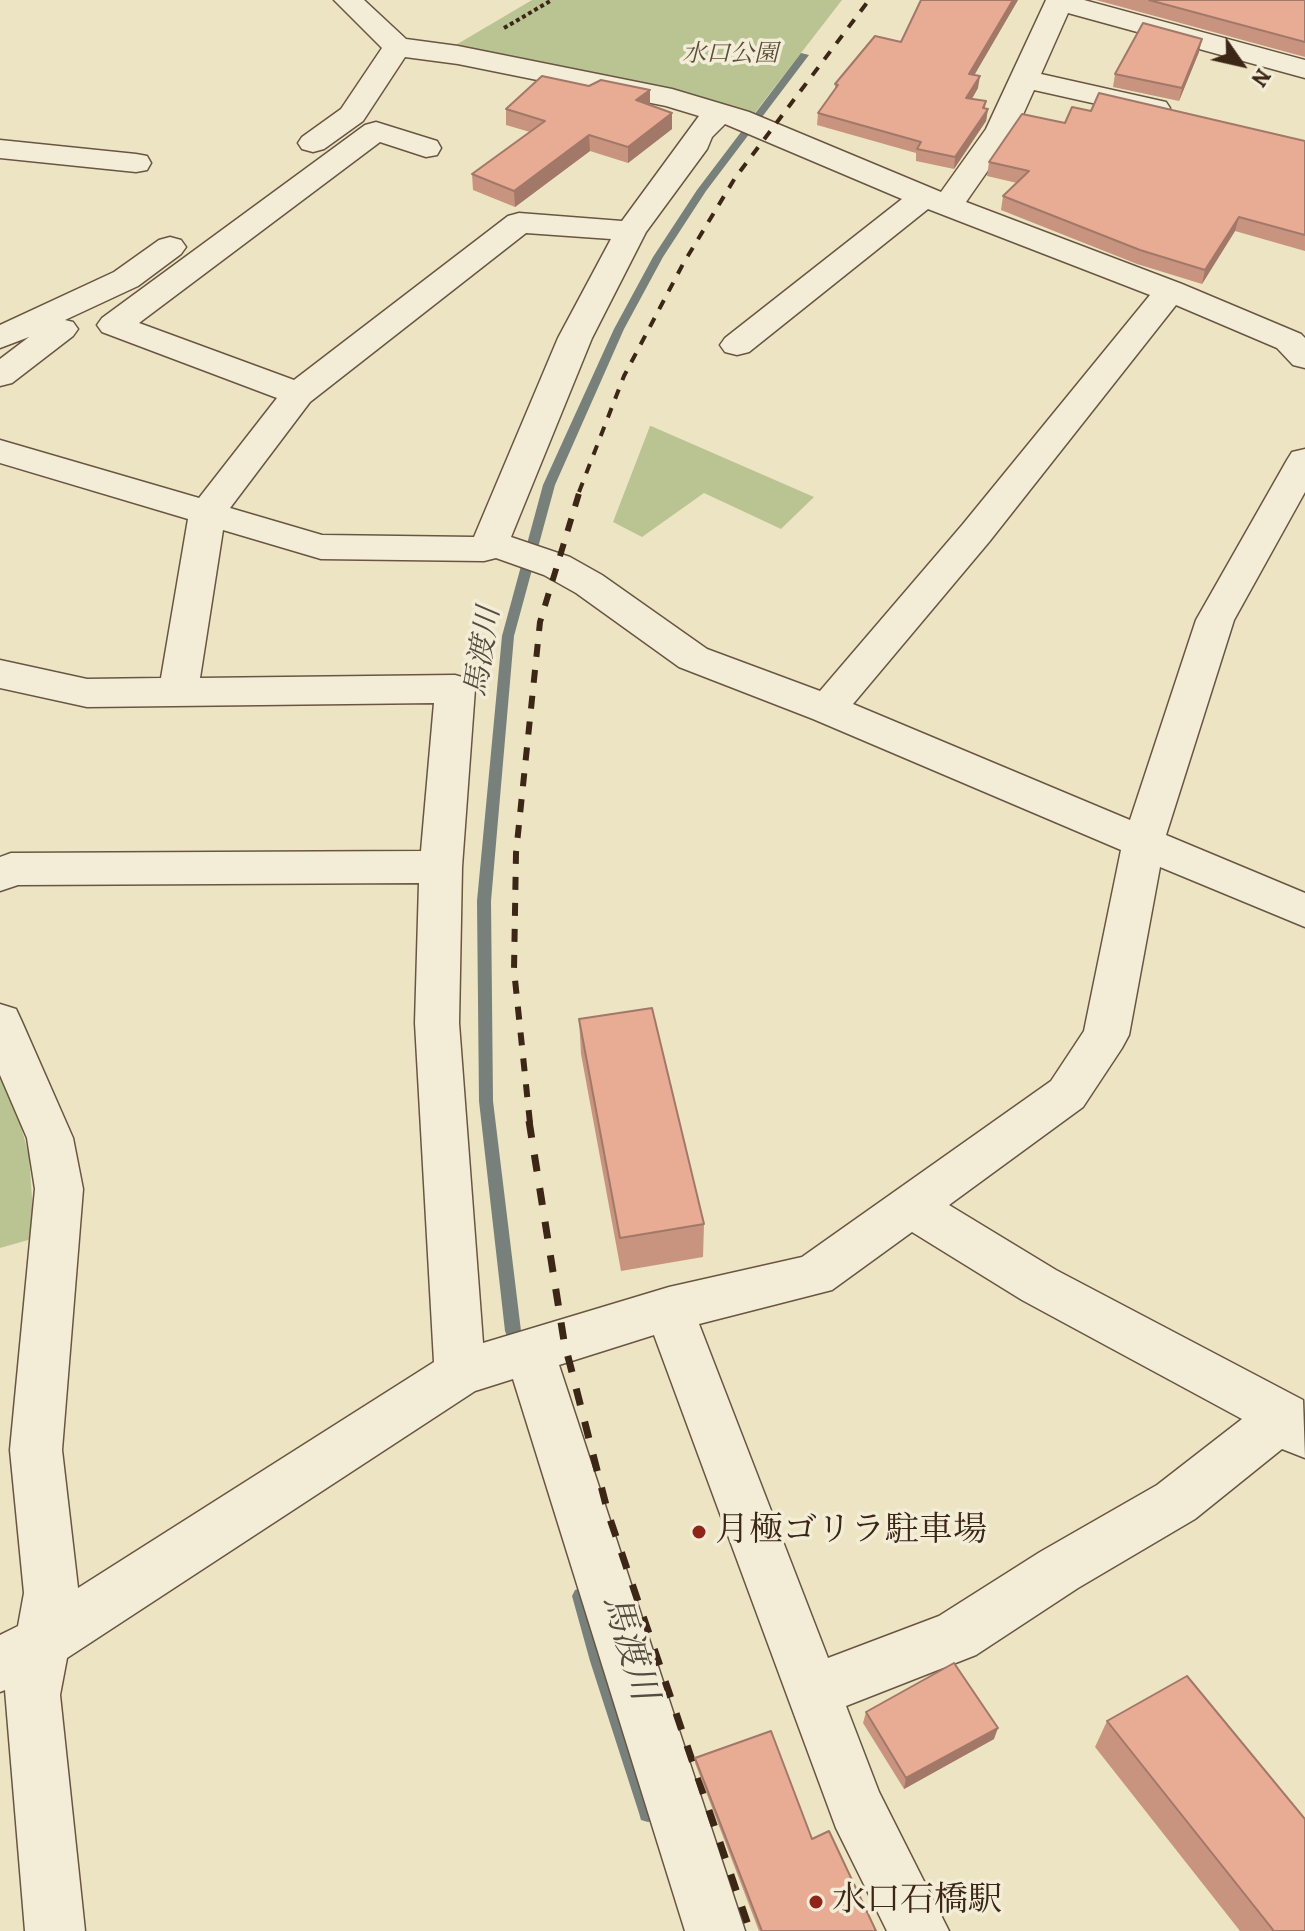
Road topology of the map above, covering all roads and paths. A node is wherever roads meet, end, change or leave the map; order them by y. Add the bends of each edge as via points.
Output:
1 (348, 0) edge
2 (1060, 1) edge
3 (397, 47) junction
4 (1305, 69) edge
5 (1022, 79) junction
6 (1177, 113) edge
7 (740, 119) junction
8 (426, 148) dead end
9 (0, 149) edge
10 (136, 163) dead end
11 (936, 202) junction
12 (631, 231) junction
13 (126, 279) junction
14 (1170, 291) junction
15 (0, 338) edge
16 (737, 345) dead end
17 (1305, 358) edge
18 (0, 376) edge
19 (298, 394) junction
20 (0, 451) edge
21 (1305, 460) edge
22 (207, 513) junction
23 (515, 550) junction
24 (0, 674) edge
25 (178, 692) junction
26 (827, 709) junction
27 (1143, 843) junction
28 (441, 867) junction
29 (0, 875) edge
30 (1305, 911) edge
31 (0, 1022) edge
32 (912, 1207) junction
33 (669, 1309) junction
34 (530, 1352) junction
35 (460, 1373) junction
36 (1295, 1426) edge
37 (21, 1653) edge
38 (814, 1691) junction
39 (55, 1931) edge
40 (715, 1931) edge
41 (919, 1931) edge

1 - 3 street
2 - 4 street
2 - 5 street
3 - 7 street via 672,98
3 - 13 street via 352,115
5 - 6 street
5 - 11 street via 1001,130
7 - 11 street
7 - 12 street via 698,134
8 - 19 street via 376,131 114,325
9 - 10 street
11 - 14 street
11 - 16 street
12 - 19 street via 519,223
12 - 23 street via 575,338
13 - 15 street
13 - 18 street
14 - 17 street via 1289,341
14 - 26 street
19 - 22 street
20 - 22 street
21 - 27 street via 1215,620
22 - 23 street via 321,547
22 - 25 street
23 - 26 street via 589,584 693,658
24 - 25 street via 87,693
25 - 28 street via 455,689
26 - 27 street
27 - 30 street
27 - 32 street via 1106,1035 1067,1094
28 - 29 street via 11,869
28 - 35 street via 437,1023
31 - 37 street via 50,1138 59,1189 36,1450 51,1593
32 - 33 street via 815,1275
32 - 36 street via 1039,1285
33 - 34 street
33 - 38 street
34 - 35 street
34 - 40 street
35 - 37 street
36 - 38 street via 957,1636
37 - 39 street via 32,1695
38 - 41 street via 856,1808

